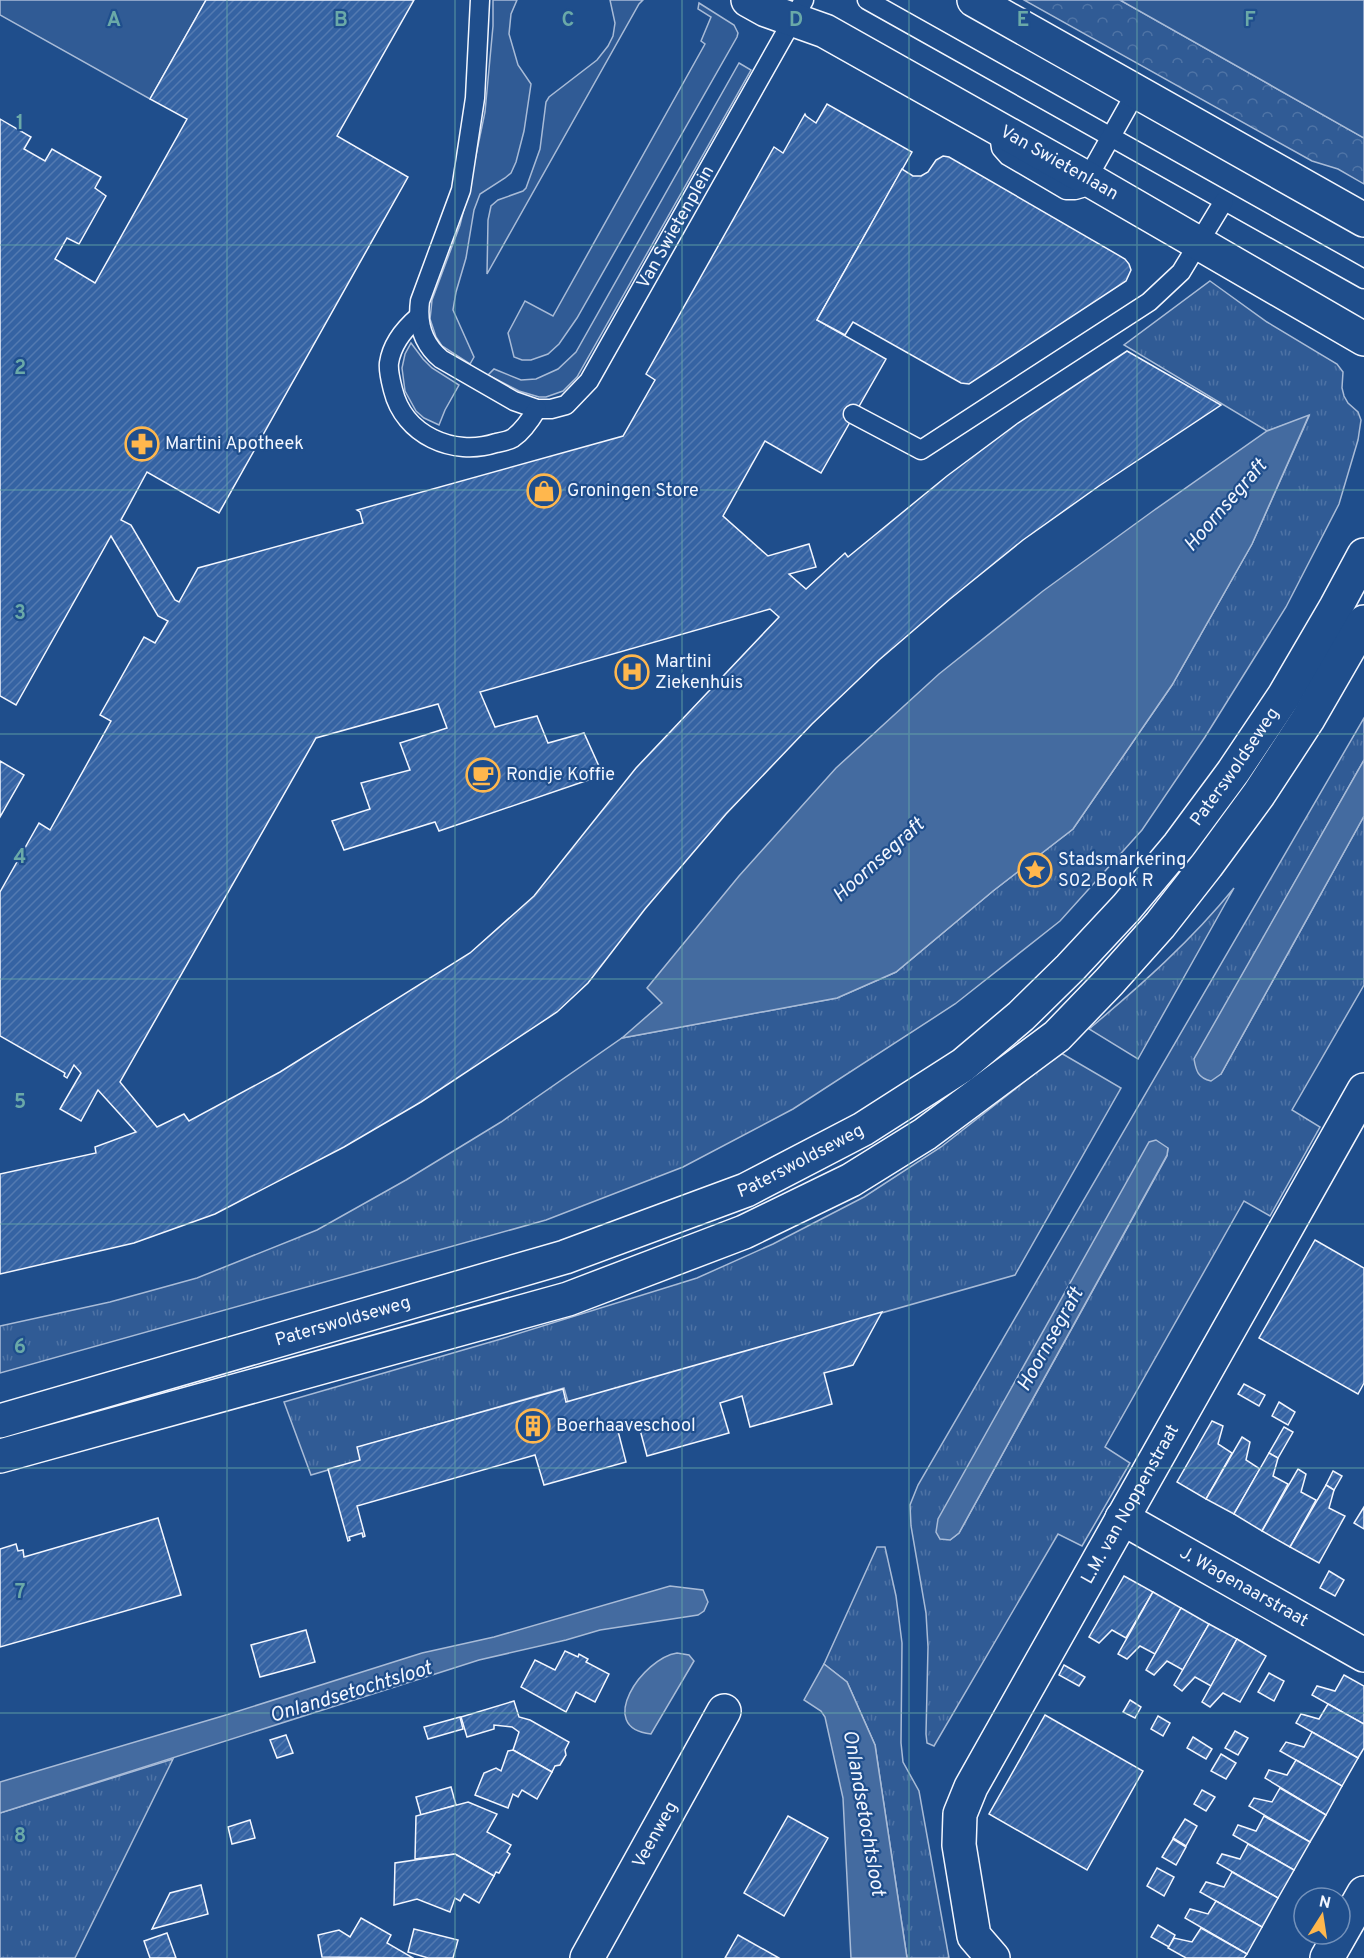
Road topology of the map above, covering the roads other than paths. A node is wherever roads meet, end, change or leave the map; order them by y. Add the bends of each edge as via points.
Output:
1 (480, 0) edge
2 (748, 0) edge
3 (867, 0) edge
4 (974, 0) edge
5 (798, 10) edge
6 (1136, 92) junction
7 (1111, 137) junction
8 (1088, 179) junction
9 (1224, 201) junction
10 (1364, 220) edge
11 (1200, 243) junction
12 (1364, 279) edge
13 (418, 316) junction
14 (1364, 339) edge
15 (537, 409) junction
16 (853, 414) dead end
17 (1364, 555) edge
18 (1364, 622) edge
19 (1364, 1090) edge
20 (0, 1421) edge
21 (0, 1456) edge
22 (1122, 1518) junction
23 (1364, 1655) edge
24 (724, 1711) dead end
25 (1364, 1893) edge
26 (983, 1947) edge
27 (587, 1958) edge
28 (1327, 1958) edge

1 - 13 lane via 475,98 461,190
2 - 5 main road, Van Swietenlaan via 766,10
3 - 7 lane
4 - 6 main road
5 - 8 main road, Van Swietenlaan via 825,31
5 - 15 lane, Van Swietenplein via 589,381 566,405
6 - 7 lane
6 - 10 main road
7 - 8 lane
7 - 9 lane
8 - 11 main road, Van Swietenlaan
9 - 11 lane
9 - 12 lane
11 - 14 main road, Van Swietenlaan
11 - 16 lane via 1181,272 1149,302 921,450
13 - 15 lane, Van Swietenplein via 433,353 514,401
13 - 15 lane via 400,336 389,364 394,397 421,433 453,447 485,447 513,438
17 - 20 main road, Paterswoldseweg via 1284,696 1179,845 1070,968 963,1065 873,1122 746,1190 565,1257
18 - 21 main road, Paterswoldseweg via 1259,794 1180,899 1109,982 1057,1036 925,1134 851,1180 744,1232 568,1299
19 - 22 main road, L.M. van Noppenstraat
22 - 23 main road, J. Wagenaarstraat
22 - 26 main road, L.M. van Noppenstraat via 971,1787 960,1814 959,1845
24 - 27 main road, Veenweg
25 - 28 main road

